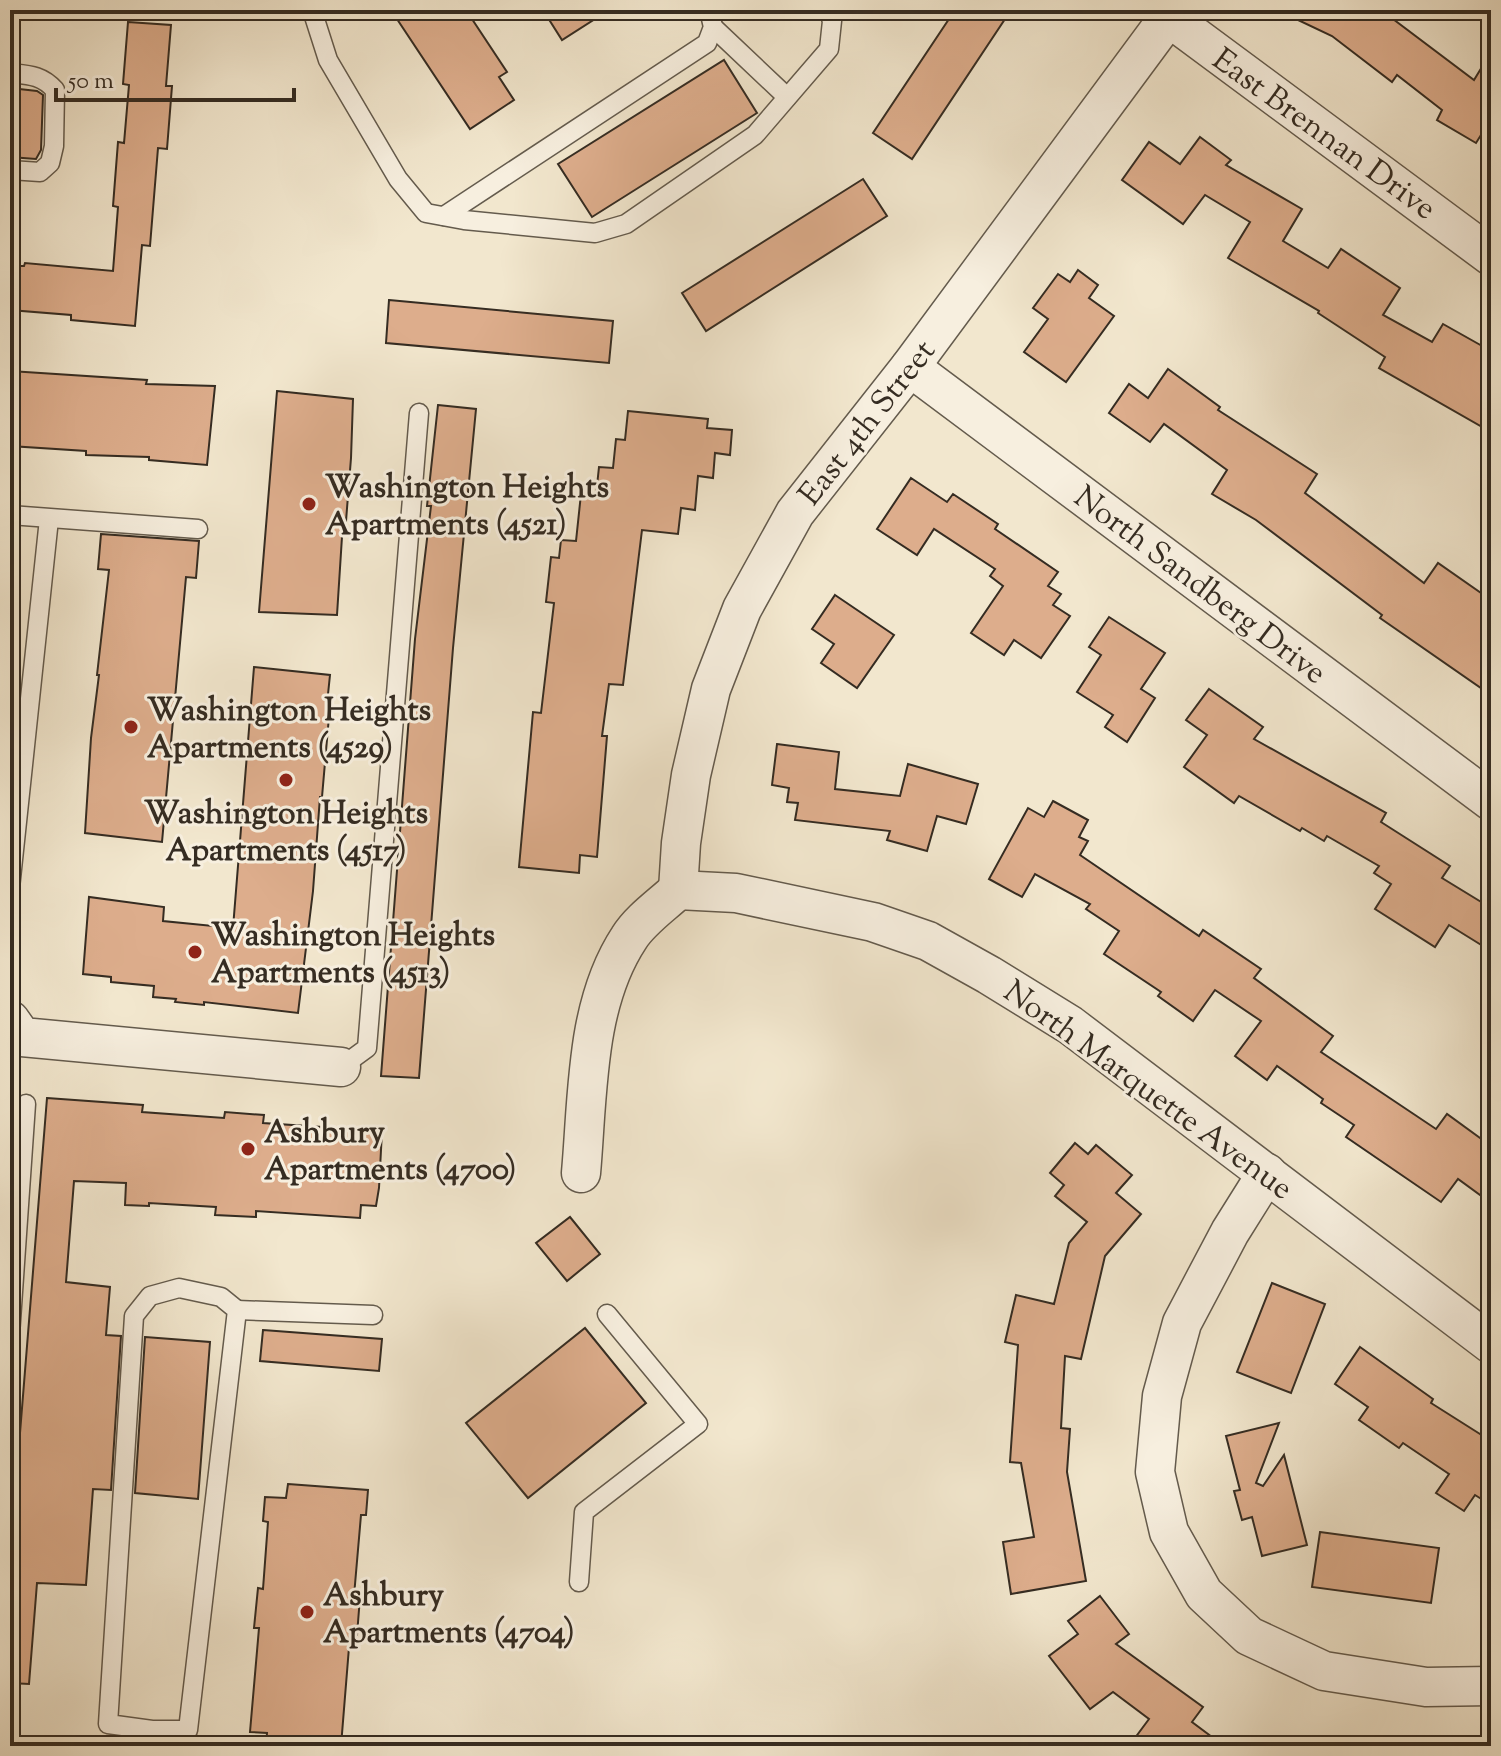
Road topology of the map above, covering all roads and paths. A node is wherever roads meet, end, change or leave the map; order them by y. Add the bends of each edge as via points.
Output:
1 (312, 10) edge
2 (828, 10) edge
3 (1167, 12) edge
4 (711, 19) edge
5 (10, 73) edge
6 (787, 97) junction
7 (10, 170) edge
8 (444, 216) junction
9 (1491, 256) edge
10 (910, 367) junction
11 (419, 413) dead end
12 (10, 515) edge
13 (49, 519) junction
14 (198, 529) dead end
15 (1491, 801) edge
16 (10, 888) edge
17 (678, 890) junction
18 (10, 1020) edge
19 (341, 1067) joint
20 (26, 1104) dead end
21 (581, 1173) dead end
22 (1267, 1173) junction
23 (237, 1310) junction
24 (607, 1314) dead end
25 (373, 1315) dead end
26 (10, 1335) edge
27 (1491, 1344) edge
28 (579, 1582) dead end
29 (1491, 1686) edge
30 (151, 1738) edge

1 - 8 lane via 328,60 398,179 426,213
2 - 6 lane via 829,49
3 - 9 street, East Brennan Drive
3 - 10 street, East 4th Street
4 - 6 lane
4 - 8 lane via 707,43
5 - 7 lane via 33,75 55,90 50,163 40,172
6 - 8 lane via 755,135 626,224 595,233
10 - 15 street, North Sandberg Drive
10 - 17 street, East 4th Street via 795,513 742,609 711,689 691,775
11 - 19 lane via 367,1048
12 - 13 lane
13 - 14 lane
13 - 16 lane
17 - 21 street via 630,935 606,979 594,1036
17 - 22 street, North Marquette Avenue via 736,893 873,922 928,941 1070,1025
18 - 19 street via 22,1037
20 - 26 lane
22 - 27 street, North Marquette Avenue
22 - 29 street via 1182,1323 1162,1396 1155,1472 1169,1532 1204,1594 1249,1636 1324,1671 1426,1687
23 - 25 lane
23 - 30 lane via 188,1730
23 - 30 lane via 221,1297 179,1288 150,1296 134,1316 108,1724
24 - 28 lane via 698,1424 584,1512

